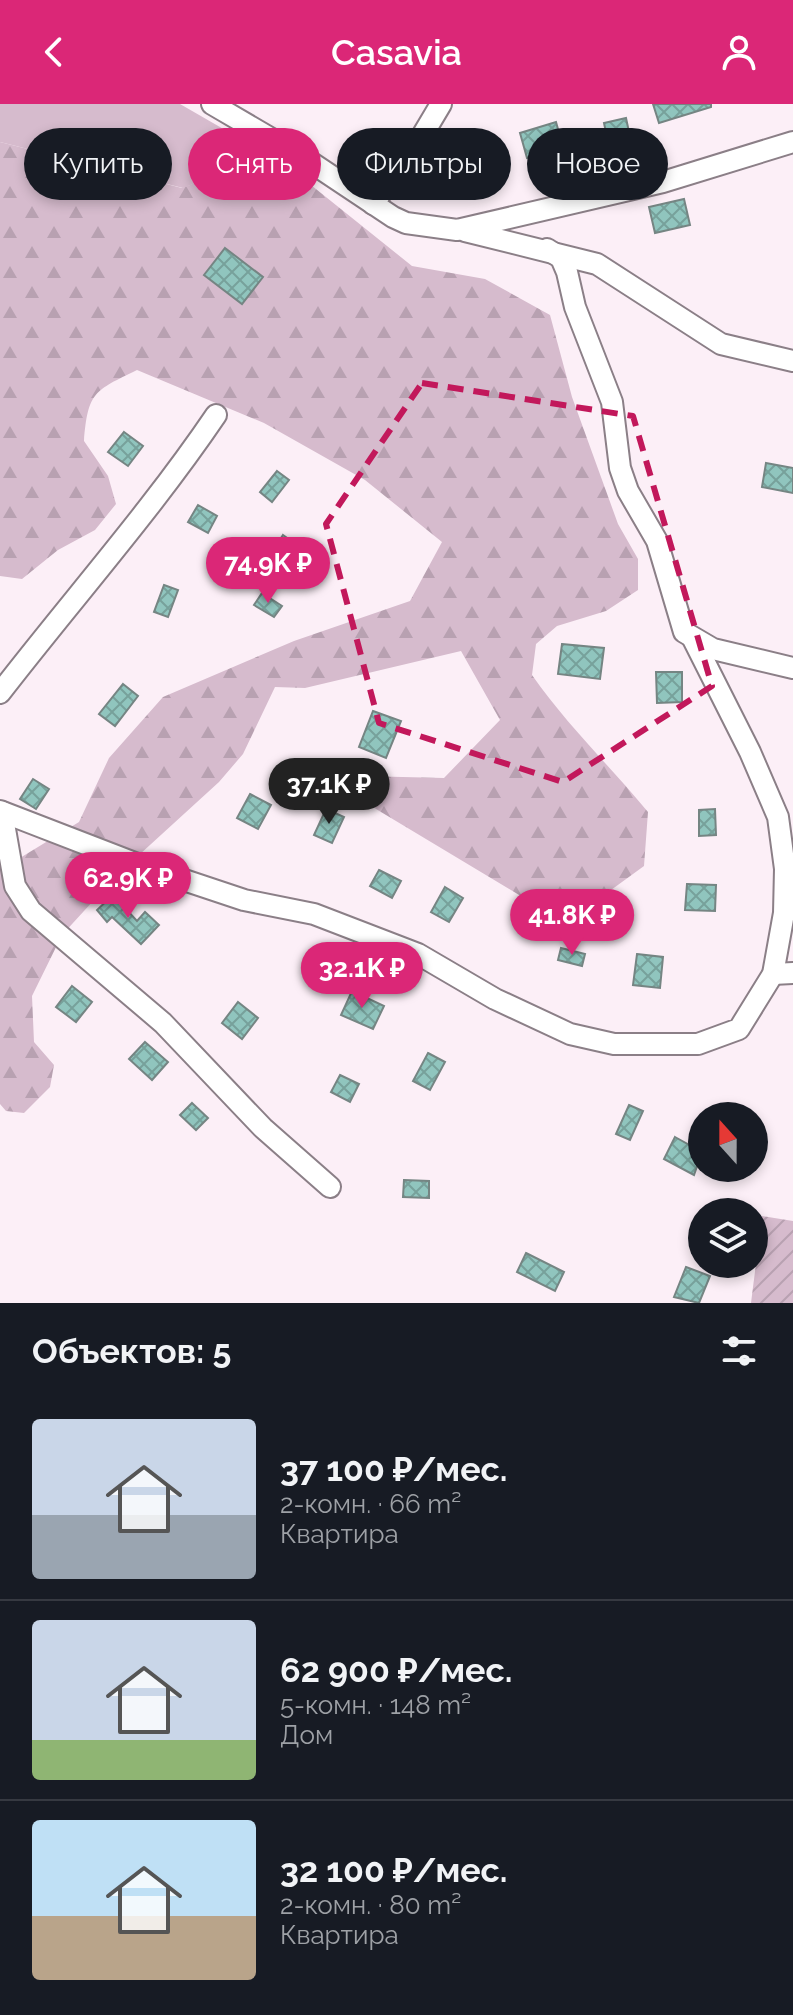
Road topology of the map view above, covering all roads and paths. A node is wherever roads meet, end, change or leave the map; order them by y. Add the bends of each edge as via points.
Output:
1 (212, 104) edge
2 (441, 104) edge
3 (793, 142) edge
4 (373, 204) junction
5 (457, 230) junction
6 (547, 249) junction
7 (793, 361) edge
8 (216, 415) dead end
9 (693, 639) junction
10 (793, 668) edge
11 (0, 693) edge
12 (1, 811) edge
13 (785, 817) edge
14 (783, 974) edge
15 (330, 1187) dead end

1 - 4 street
2 - 4 street
3 - 5 street via 635,189
4 - 5 street via 406,223
5 - 6 street
6 - 7 street via 597,264 721,344
6 - 9 street via 561,258 567,272 612,402 620,468 657,541 684,632
8 - 11 street via 175,475
9 - 10 street via 736,657
9 - 13 street
12 - 14 street via 244,900 314,914 384,940 570,1034 614,1044 667,1046 720,1037 739,1029
12 - 15 street via 15,886 31,911 163,1023 263,1128
13 - 14 street

